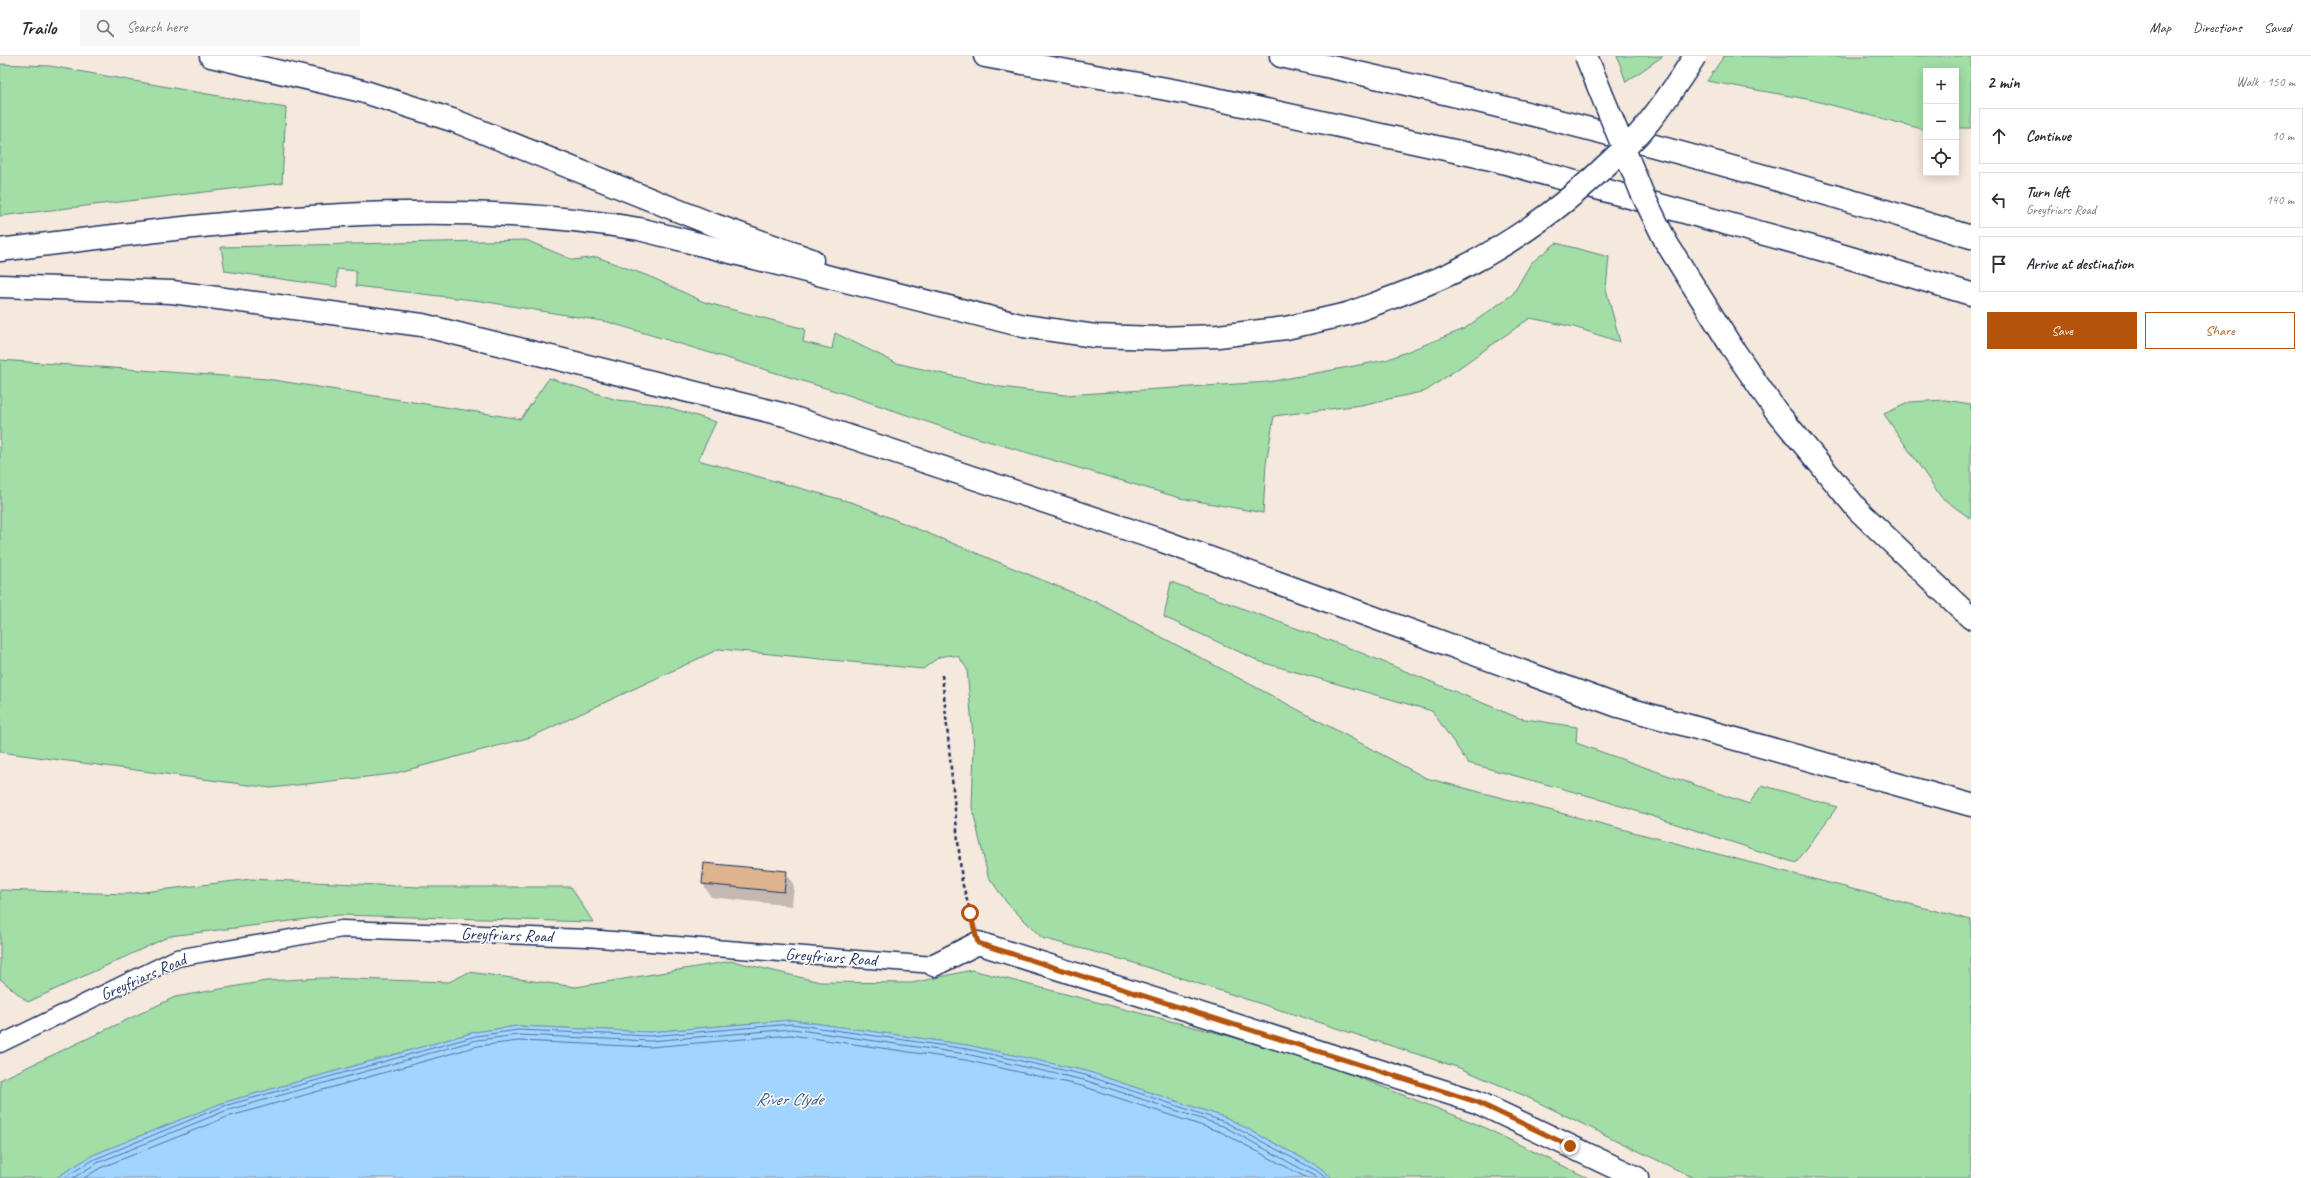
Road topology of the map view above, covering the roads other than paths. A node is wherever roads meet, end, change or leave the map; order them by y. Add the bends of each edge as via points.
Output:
1 (211, 56) edge
2 (984, 56) edge
3 (1281, 56) edge
4 (1586, 56) edge
5 (1695, 56) edge
6 (1971, 237) edge
7 (0, 250) edge
8 (0, 286) edge
9 (1971, 294) edge
10 (917, 297) junction
11 (1971, 618) edge
12 (1971, 805) edge
13 (934, 965) joint
14 (0, 1044) edge
15 (1637, 1178) edge

1 - 10 main road via 362,91 455,121 709,223
2 - 9 main road via 1188,93 1491,159 1827,250
3 - 6 main road via 1400,81 1746,170
4 - 11 main road, bridge via 1642,193 1666,242 1731,346 1776,411 1858,510
5 - 10 main road, bridge via 1643,129 1592,180 1556,209 1514,239 1460,269 1408,292 1347,314 1286,328 1218,336 1095,336 1024,326
7 - 10 main road via 278,218 494,214 585,220 639,229
8 - 12 main road via 172,292 422,326 785,415 1157,539 1618,706
13 - 14 lane, Greyfriars Road via 587,938 342,929 177,958
13 - 15 main road, Greyfriars Road via 978,943 1477,1102

